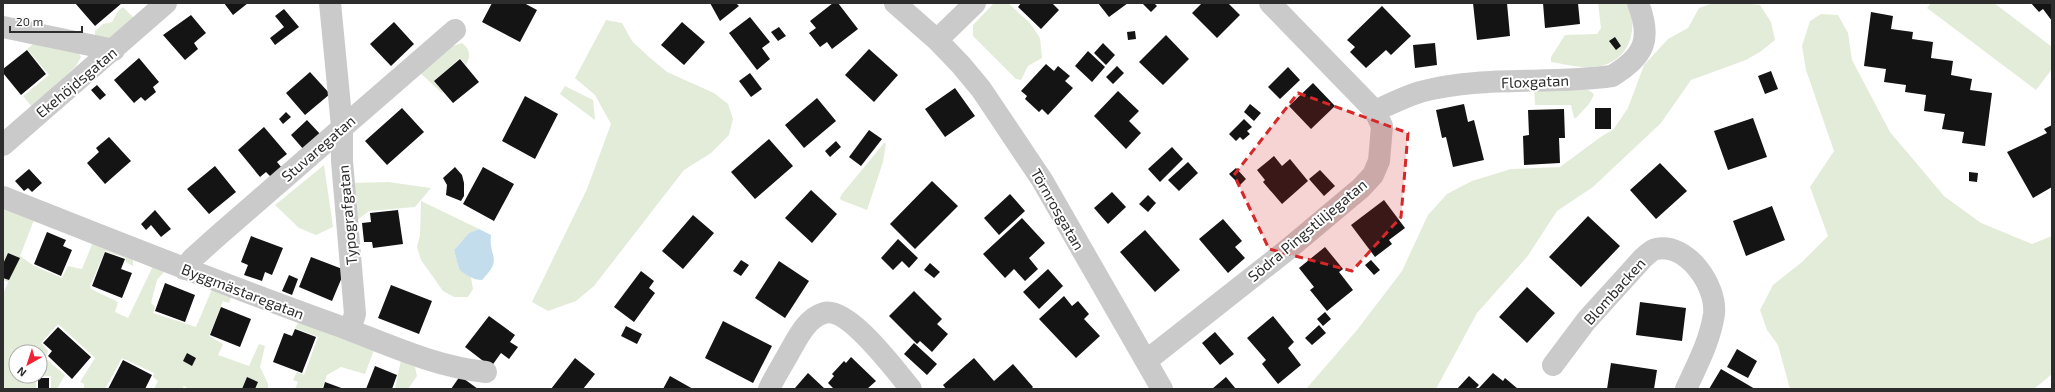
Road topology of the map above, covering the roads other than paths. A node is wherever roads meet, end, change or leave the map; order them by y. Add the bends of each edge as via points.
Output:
1 (166, 3) edge
2 (330, 3) edge
3 (895, 3) edge
4 (975, 3) edge
5 (1270, 3) edge
6 (1638, 3) edge
7 (3, 27) edge
8 (455, 30) dead end
9 (937, 40) junction
10 (114, 50) junction
11 (1375, 111) junction
12 (342, 126) junction
13 (3, 145) edge
14 (3, 197) edge
15 (184, 269) junction
16 (350, 330) junction
17 (1146, 361) junction
18 (1553, 364) dead end
19 (486, 372) dead end
20 (769, 389) edge
21 (911, 389) edge
22 (1162, 389) edge
23 (1686, 389) edge

1 - 10 street, Ekehöjdsgatan
2 - 12 street, Typografgatan
3 - 9 street, Törnrosgatan
4 - 9 street
5 - 11 street, Södra Pingstliljegatan
6 - 11 street, Floxgatan via 1646,30 1645,40 1634,58 1612,76 1456,86 1410,95
7 - 10 street
8 - 12 street, Stuvaregatan
9 - 17 street, Törnrosgatan via 981,89 1024,152
10 - 13 street, Ekehöjdsgatan
11 - 17 street, Södra Pingstliljegatan via 1382,126 1379,161 1373,175 1299,240
12 - 15 street, Stuvaregatan via 192,258
12 - 16 street, Typografgatan via 342,161 355,314
14 - 15 street, Byggmästaregatan
15 - 16 street, Byggmästaregatan
16 - 19 street, Byggmästaregatan via 394,348 436,361 467,370
17 - 22 street, Törnrosgatan
18 - 23 street, Blombacken via 1586,321 1643,258 1654,249 1665,248 1687,258 1709,284 1712,294 1714,312 1710,334
20 - 21 street via 800,333 812,320 828,312 839,314 864,334

